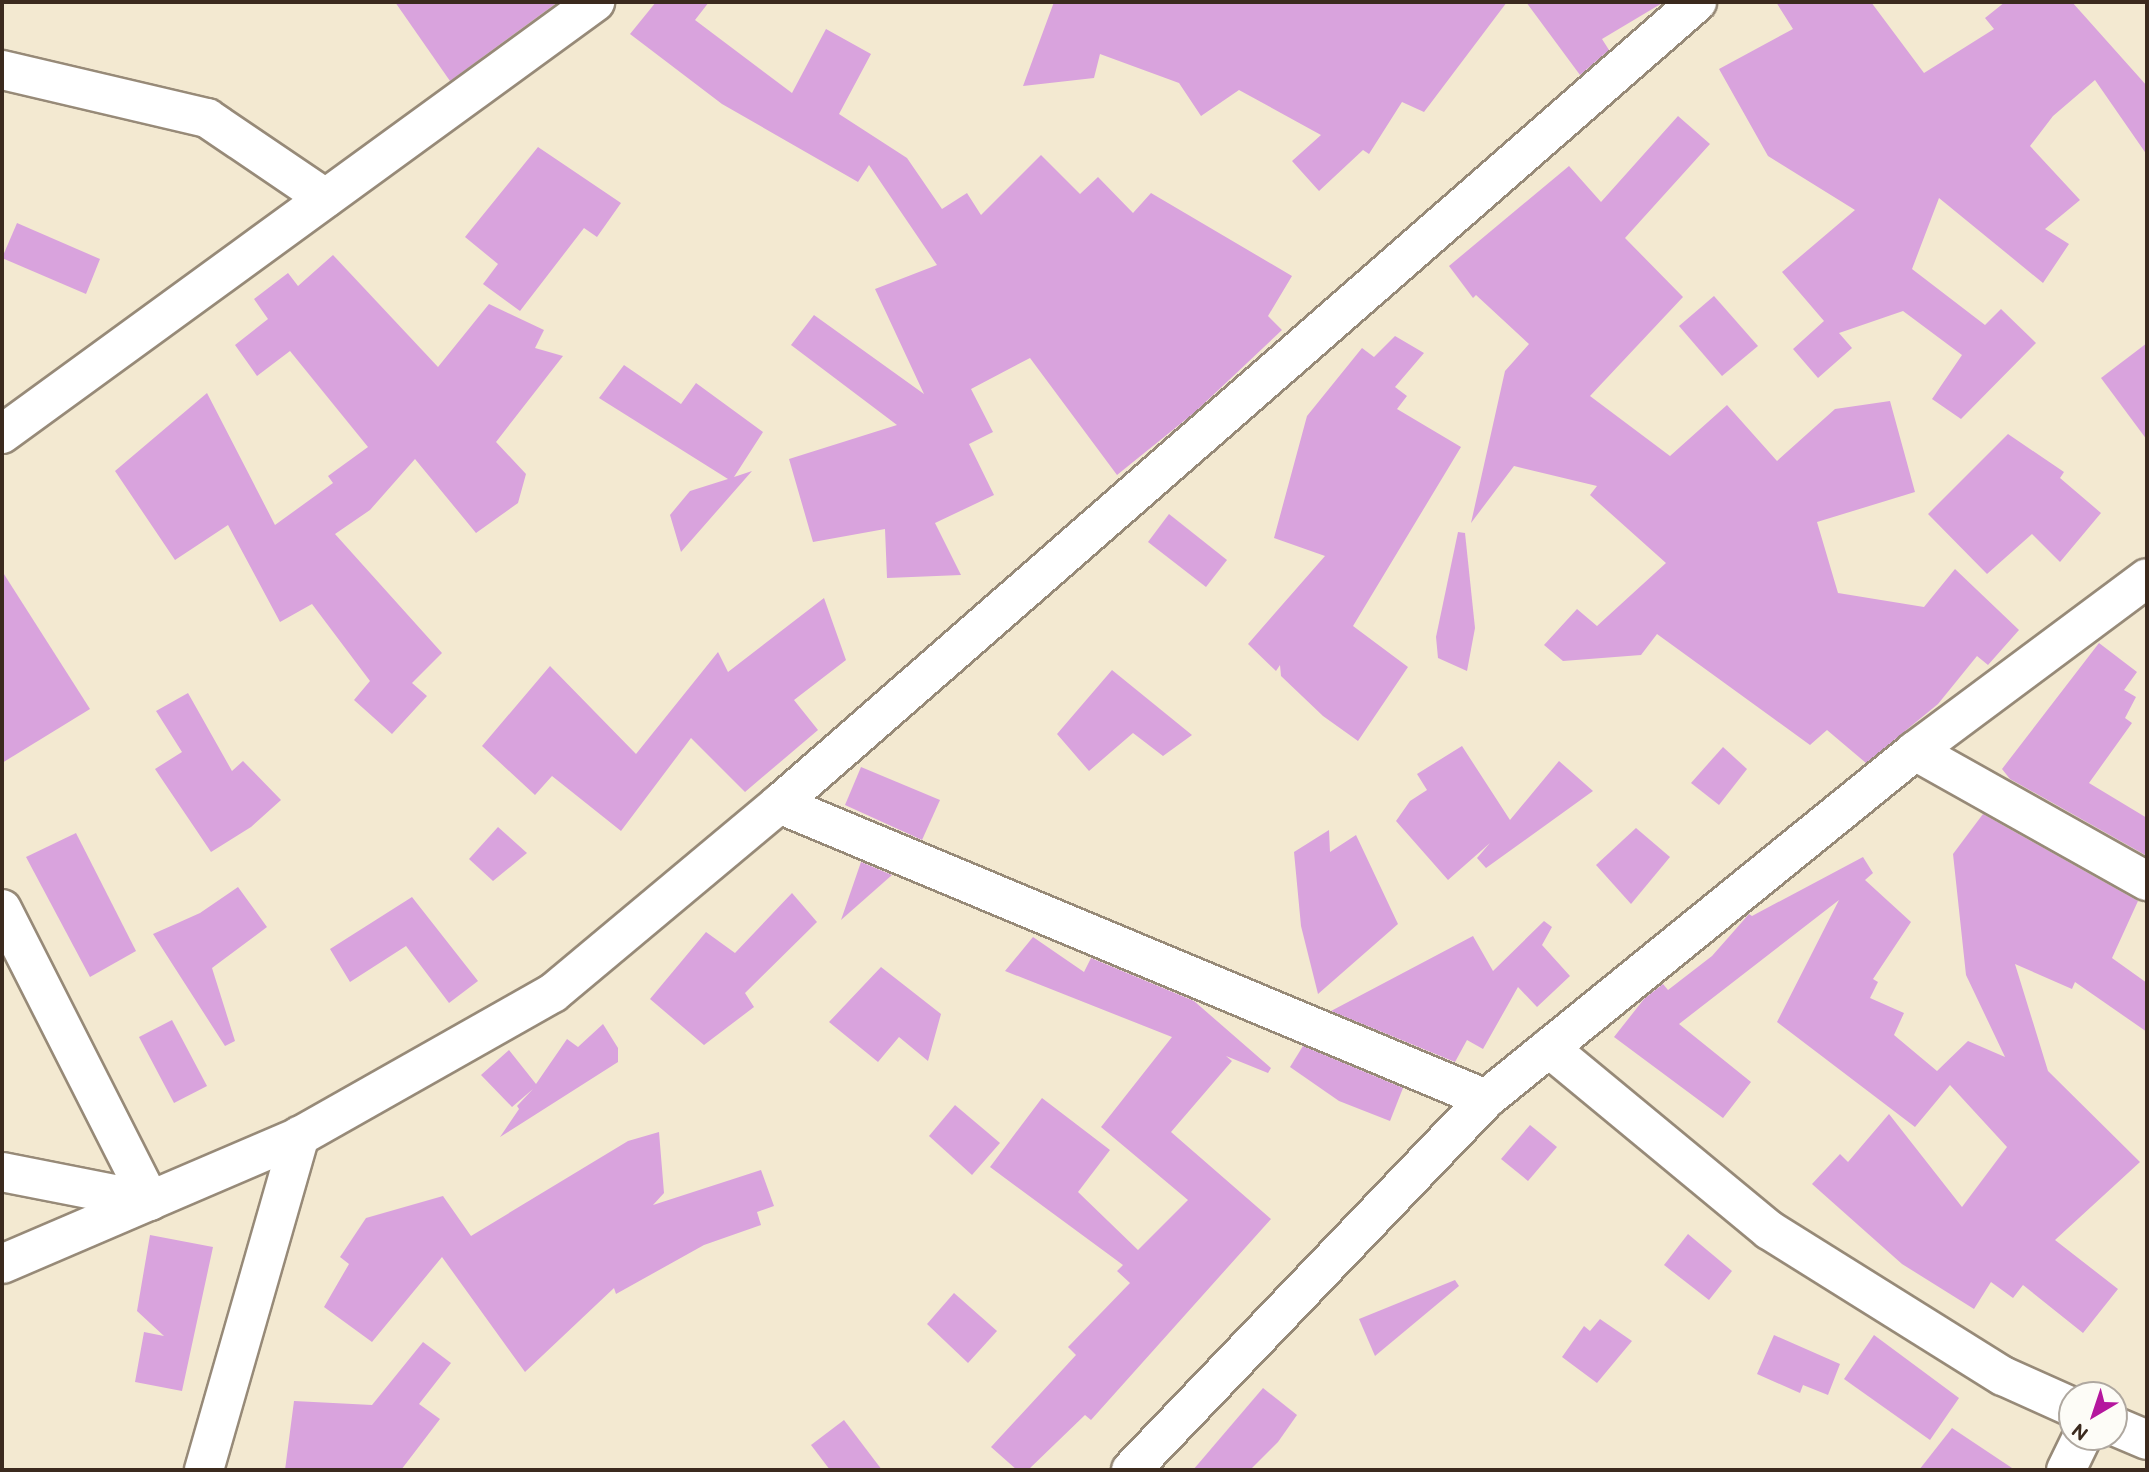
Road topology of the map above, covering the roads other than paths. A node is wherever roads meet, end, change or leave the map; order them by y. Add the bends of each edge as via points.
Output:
1 (595, 2) edge
2 (1697, 2) edge
3 (2, 70) edge
4 (325, 198) junction
5 (2, 434) edge
6 (2147, 578) edge
7 (1915, 751) junction
8 (779, 804) junction
9 (2147, 881) edge
10 (2, 909) edge
11 (1549, 1048) junction
12 (1486, 1099) junction
13 (300, 1136) junction
14 (2, 1172) edge
15 (150, 1201) junction
16 (2, 1264) edge
17 (2058, 1401) edge
18 (2128, 1432) edge
19 (2147, 1440) edge
20 (2075, 1451) edge
21 (204, 1470) edge
22 (1131, 1470) edge
23 (2066, 1470) edge

1 - 4 street
2 - 8 street
3 - 4 street via 207,118
4 - 5 street
6 - 7 street
7 - 9 street
7 - 11 street
8 - 12 street
8 - 13 street via 553,993
10 - 15 street
11 - 12 street
11 - 17 street via 1769,1230 2003,1376
12 - 22 street
13 - 15 street
13 - 21 street
14 - 15 street
15 - 16 street
18 - 19 street
20 - 23 street

